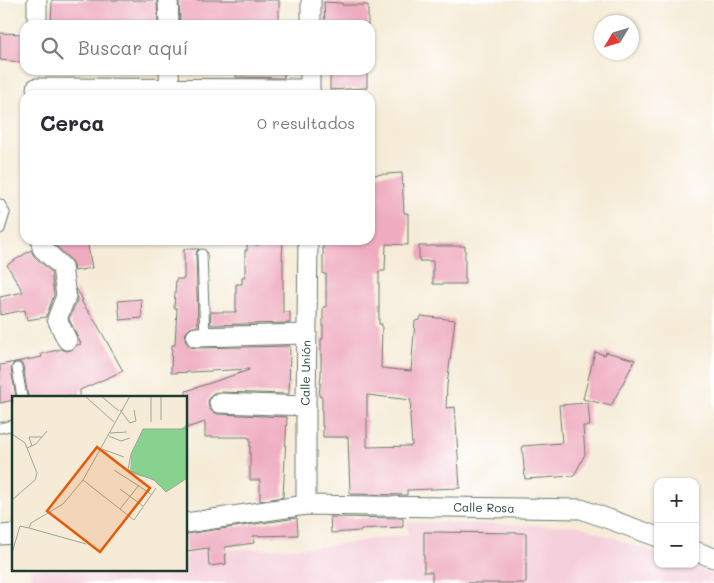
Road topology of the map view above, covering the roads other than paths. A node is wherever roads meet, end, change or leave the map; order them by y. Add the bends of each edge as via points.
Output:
1 (37, 0) edge
2 (168, 0) edge
3 (311, 0) edge
4 (37, 20) edge
5 (169, 20) edge
6 (311, 20) edge
7 (310, 75) edge
8 (36, 84) edge
9 (170, 84) edge
10 (275, 90) edge
11 (310, 90) edge
12 (0, 204) edge
13 (0, 229) edge
14 (42, 245) edge
15 (308, 245) edge
16 (202, 254) dead end
17 (307, 334) junction
18 (200, 337) joint
19 (67, 340) dead end
20 (17, 368) dead end
21 (22, 396) edge
22 (220, 403) dead end
23 (306, 406) junction
24 (306, 505) junction
25 (188, 523) edge
26 (654, 536) edge
27 (699, 552) edge
28 (714, 558) edge

1 - 4 street
2 - 5 street
3 - 6 street
7 - 11 street
8 - 9 street
9 - 10 street
12 - 13 lane via 5,213
14 - 19 street via 62,267 66,296 57,319
15 - 17 street, Calle Unión
16 - 18 lane
17 - 18 street
17 - 23 street, Calle Unión
20 - 21 lane
22 - 23 street
23 - 24 street, Calle Unión
24 - 25 street, Calle Rosa
24 - 26 street, Calle Rosa via 580,509
27 - 28 street

